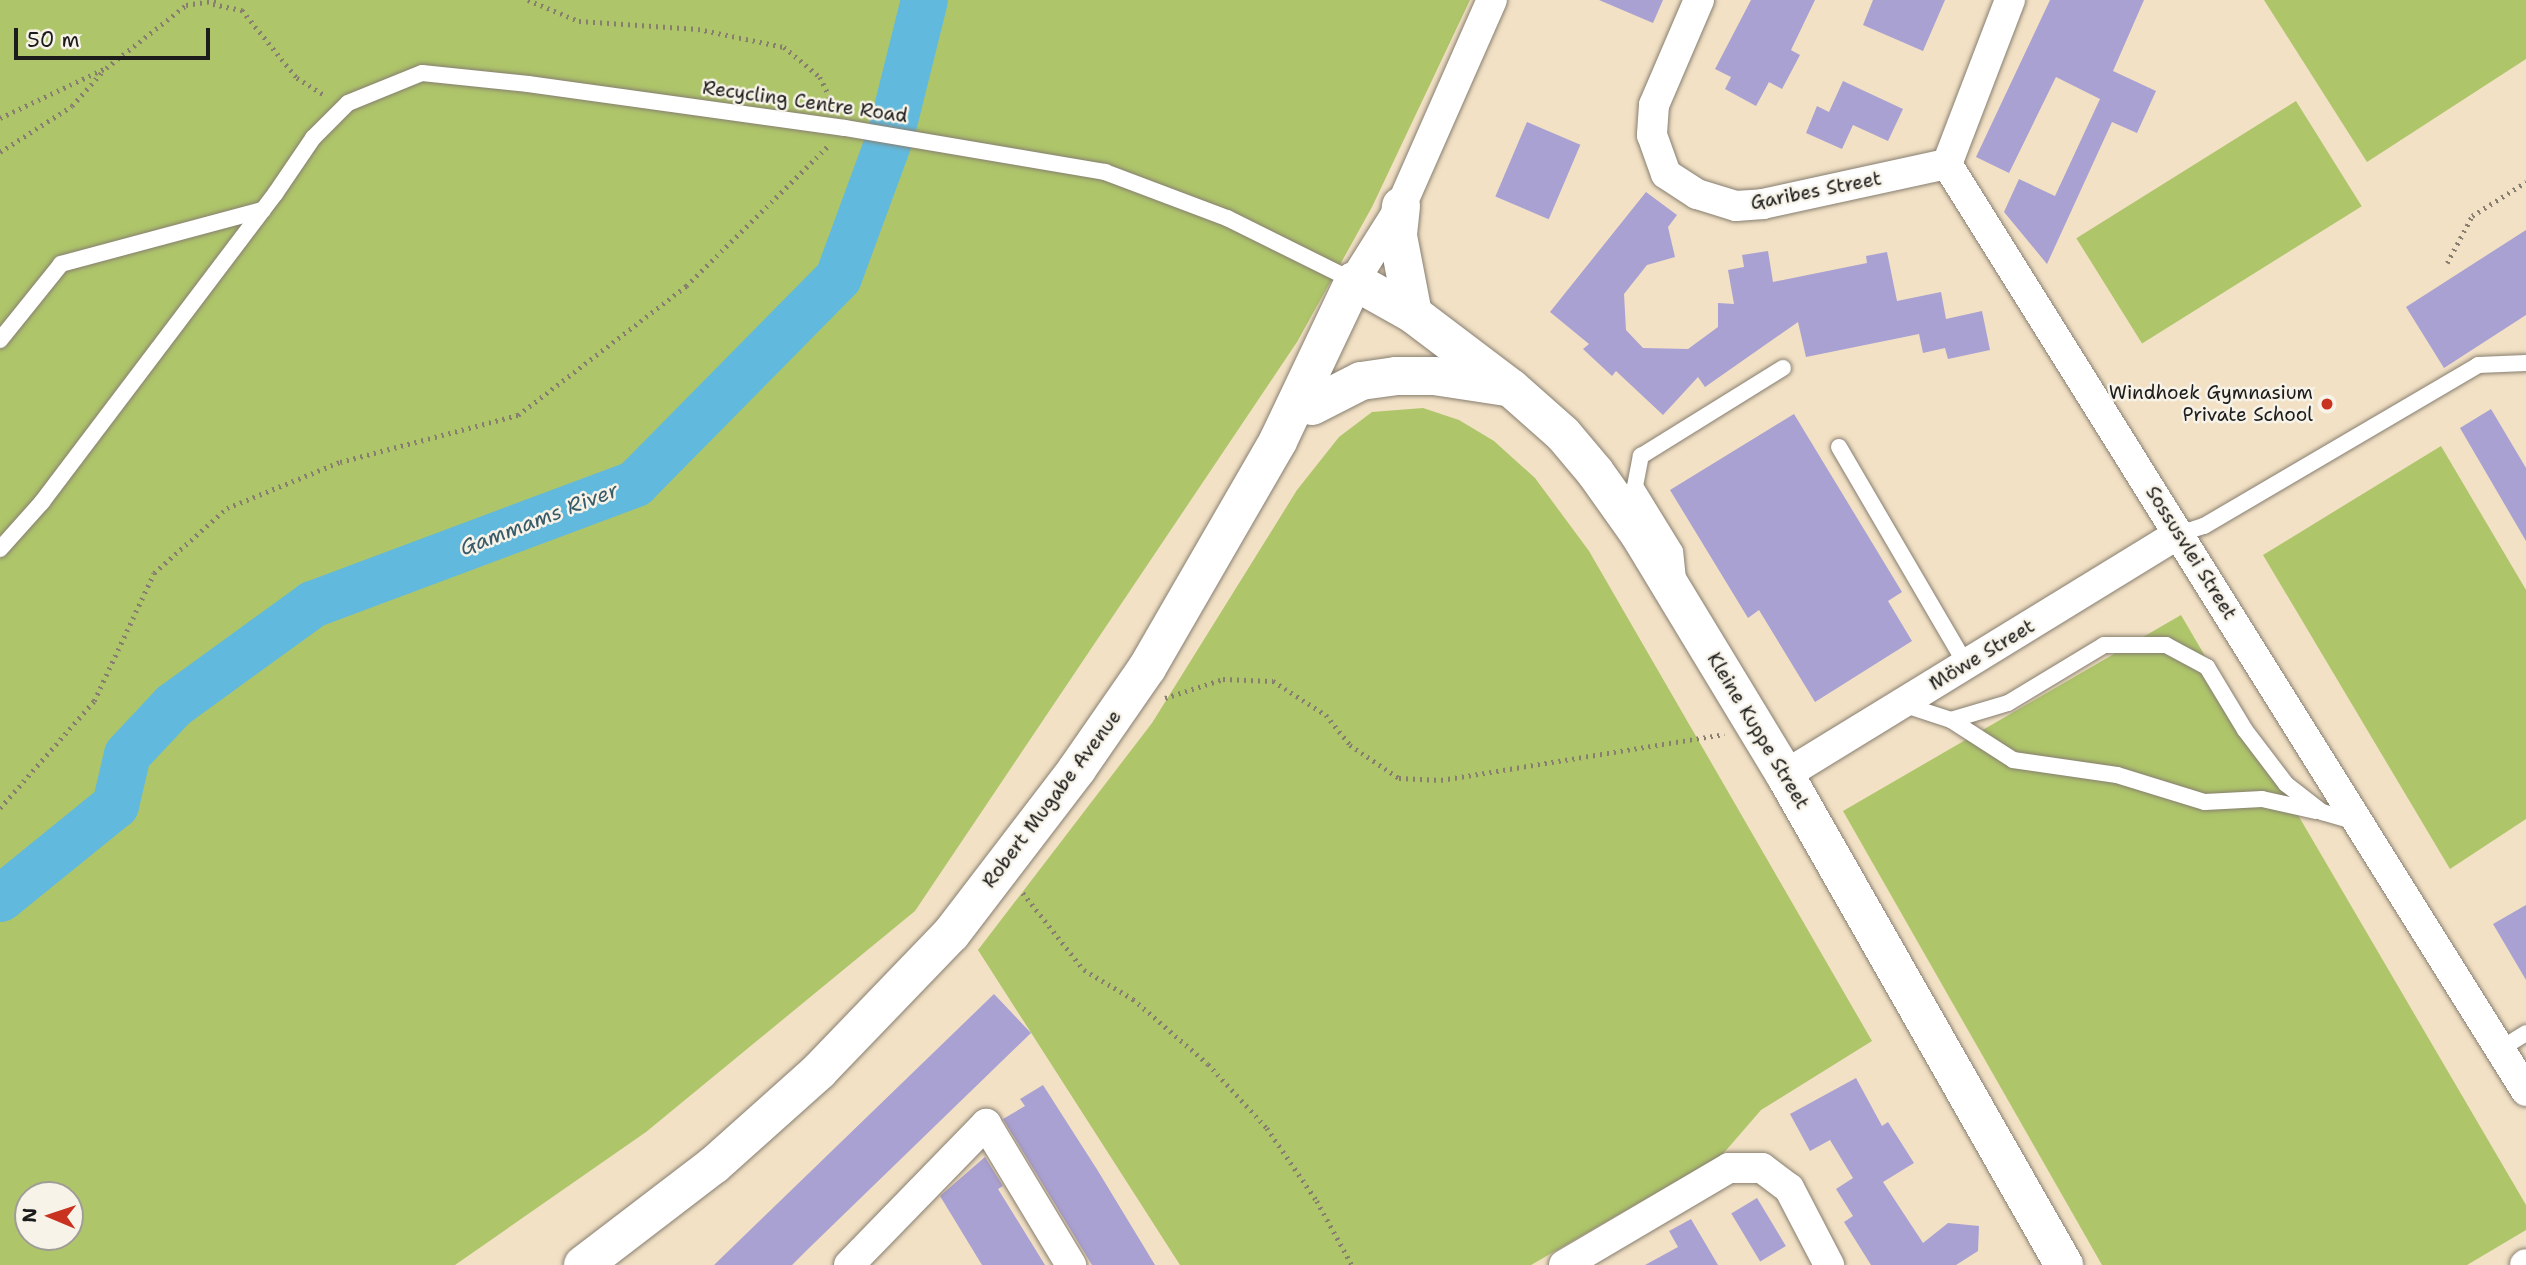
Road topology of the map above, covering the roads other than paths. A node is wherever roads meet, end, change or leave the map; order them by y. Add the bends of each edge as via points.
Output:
1 (1492, 0) edge
2 (1699, 0) edge
3 (2010, 0) edge
4 (1947, 164) junction
5 (263, 210) junction
6 (1395, 218) junction
7 (1364, 287) junction
8 (1413, 314) junction
9 (0, 340) edge
10 (2526, 363) edge
11 (1783, 368) dead end
12 (1511, 388) junction
13 (1312, 406) junction
14 (1839, 447) dead end
15 (2179, 534) junction
16 (0, 549) edge
17 (1674, 591) junction
18 (1966, 664) junction
19 (1902, 704) junction
20 (1951, 720) junction
21 (1785, 775) junction
22 (2322, 812) junction
23 (2360, 823) junction
24 (2514, 1040) edge
25 (2526, 1091) edge
26 (583, 1265) edge
27 (608, 1265) edge
28 (849, 1265) edge
29 (1071, 1265) edge
30 (1564, 1265) edge
31 (1829, 1265) edge
32 (2064, 1265) edge

1 - 6 street, Robert Mugabe Avenue
2 - 4 street, Garibes Street via 1654,106 1652,135 1666,174 1697,194 1736,206
3 - 4 street
4 - 15 street, Sossusvlei Street
5 - 7 lane, Recycling Centre Road via 313,138 348,103 422,73 528,83 845,128 1105,172 1227,218
5 - 9 lane via 61,264
5 - 16 lane, Recycling Centre Road via 42,502
6 - 7 street, Robert Mugabe Avenue
6 - 8 street
7 - 8 street, Kleine Kuppe Street
7 - 13 street, Robert Mugabe Avenue
7 - 26 street, Robert Mugabe Avenue via 1147,668 951,934 819,1071 714,1165
8 - 12 street, Kleine Kuppe Street
10 - 15 lane via 2478,365 2204,526
11 - 17 lane via 1641,456 1635,486 1675,551 1679,573
12 - 13 street via 1434,376 1396,376 1361,381
12 - 17 street, Kleine Kuppe Street via 1563,434 1595,472
13 - 27 street, Robert Mugabe Avenue via 1243,537 1137,706 971,933 830,1082
14 - 18 lane
15 - 18 street, Möwe Street
15 - 23 street, Sossusvlei Street
17 - 21 street, Kleine Kuppe Street
18 - 19 street, Möwe Street
19 - 20 lane
19 - 21 street, Möwe Street
20 - 22 lane via 2012,760 2117,775 2205,802 2262,799
20 - 22 lane via 2008,703 2104,645 2166,645 2207,667 2286,785
21 - 32 street, Kleine Kuppe Street
22 - 23 lane
23 - 24 street, Sossusvlei Street
24 - 25 street, Sossusvlei Street
28 - 29 street via 986,1124
30 - 31 street via 1729,1168 1762,1168 1789,1188

